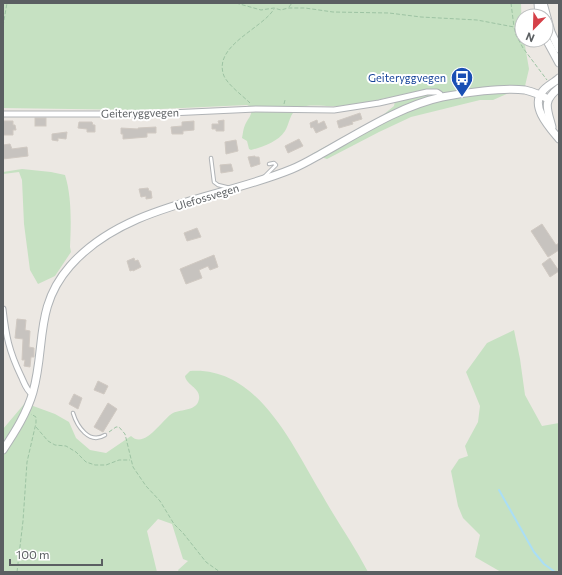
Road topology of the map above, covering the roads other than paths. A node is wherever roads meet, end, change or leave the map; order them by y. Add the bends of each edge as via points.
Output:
1 (544, 3) edge
2 (550, 48) edge
3 (559, 49) edge
4 (559, 63) edge
5 (559, 78) edge
6 (559, 88) edge
7 (540, 95) junction
8 (441, 97) junction
9 (548, 99) junction
10 (3, 114) edge
11 (552, 129) junction
12 (559, 139) edge
13 (210, 158) dead end
14 (268, 164) dead end
15 (264, 180) junction
16 (232, 189) junction
17 (3, 309) edge
18 (32, 394) junction
19 (73, 413) dead end
20 (105, 435) road end
21 (3, 450) edge

1 - 3 street via 548,25
2 - 4 street
5 - 7 street
6 - 9 street
7 - 8 street, Ulefossvegen via 517,90
7 - 9 street, Ulefossvegen
7 - 11 street via 538,106
8 - 10 street, Geiteryggvegen via 437,92 427,92 334,110 256,108 148,114
8 - 15 street, Ulefossvegen via 406,109 294,168
9 - 11 street via 547,109
11 - 12 street
13 - 16 lane via 214,182
14 - 15 lane via 276,165 264,176
15 - 16 street, Ulefossvegen
16 - 18 street, Ulefossvegen via 160,211 130,224 102,239 75,261 58,282 45,313
17 - 18 street via 12,356
18 - 21 street, Ulefossvegen via 18,427
19 - 20 lane via 76,422 85,433 94,438

